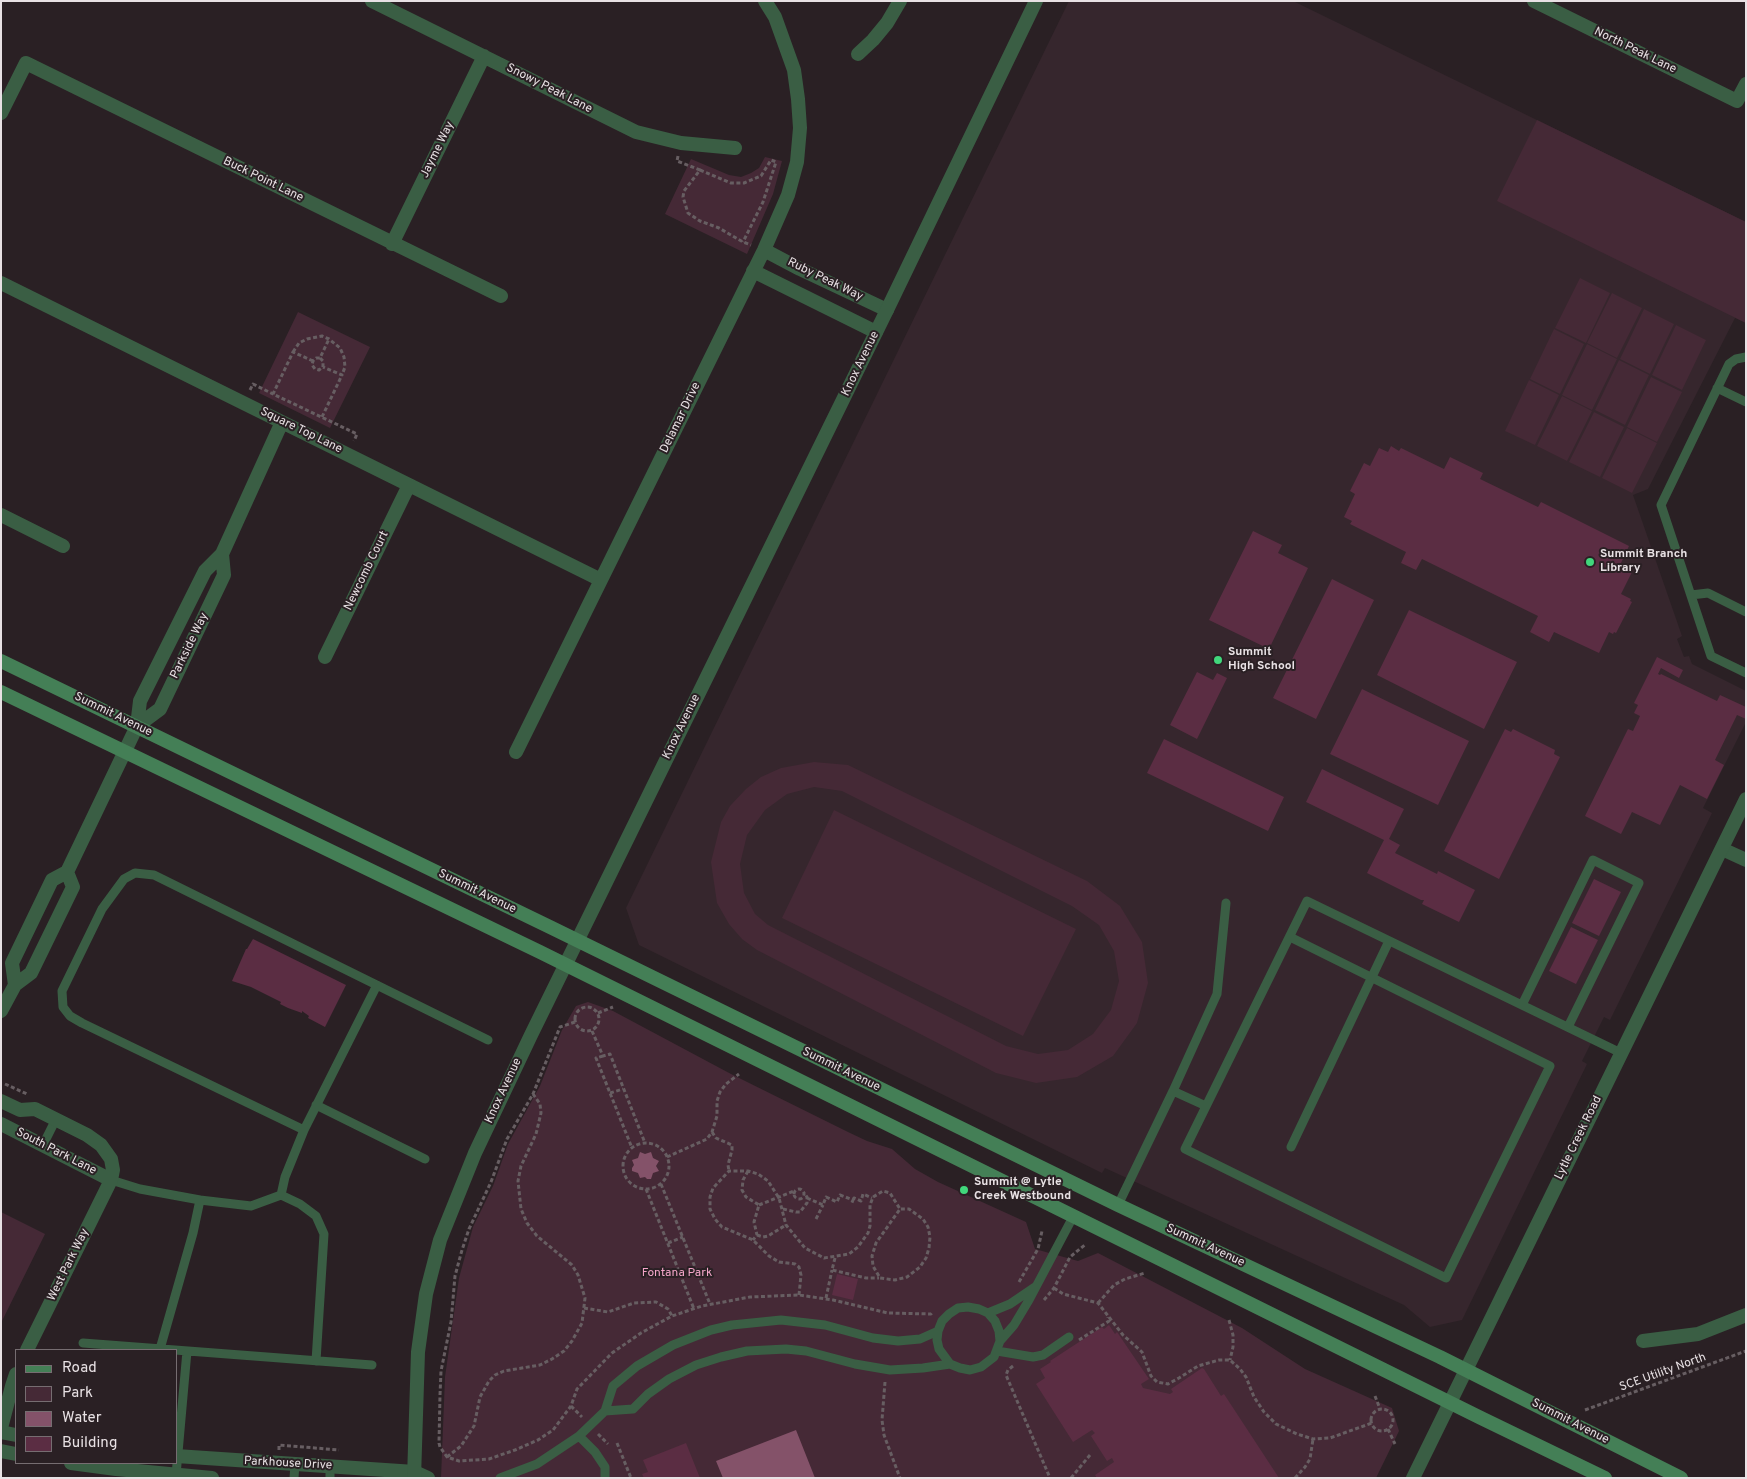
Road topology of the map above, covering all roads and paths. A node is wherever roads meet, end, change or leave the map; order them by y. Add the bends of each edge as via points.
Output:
1 (372, 1) edge
2 (765, 1) edge
3 (900, 1) edge
4 (1036, 1) edge
5 (1534, 1) edge
6 (858, 54) dead end
7 (484, 56) junction
8 (1746, 84) edge
9 (1, 113) edge
10 (681, 143) junction
11 (735, 148) dead end
12 (700, 170) junction
13 (742, 242) junction
14 (392, 244) junction
15 (764, 250) junction
16 (753, 270) junction
17 (1, 283) edge
18 (501, 296) dead end
19 (887, 310) junction
20 (876, 332) junction
21 (329, 339) junction
22 (293, 352) junction
23 (1746, 357) edge
24 (320, 358) junction
25 (313, 361) junction
26 (323, 367) junction
27 (342, 376) junction
28 (1717, 388) junction
29 (1746, 402) edge
30 (322, 417) junction
31 (282, 422) junction
32 (347, 454) junction
33 (409, 485) junction
34 (1, 514) edge
35 (63, 546) dead end
36 (222, 554) junction
37 (602, 580) junction
38 (1691, 595) junction
39 (1746, 612) edge
40 (182, 614) junction
41 (202, 622) junction
42 (325, 657) dead end
43 (1, 661) edge
44 (1746, 673) edge
45 (1, 692) edge
46 (137, 726) junction
47 (126, 752) junction
48 (516, 752) dead end
49 (1746, 799) edge
50 (1722, 849) junction
51 (1746, 860) edge
52 (67, 872) junction
53 (1226, 903) dead end
54 (1290, 937) junction
55 (578, 941) junction
56 (1389, 941) junction
57 (566, 966) junction
58 (1372, 978) junction
59 (15, 985) junction
60 (377, 985) junction
61 (1522, 1005) junction
62 (613, 1007) dead end
63 (1, 1011) edge
64 (598, 1013) junction
65 (575, 1022) junction
66 (1568, 1027) junction
67 (592, 1031) junction
68 (488, 1040) dead end
69 (1621, 1053) junction
70 (603, 1056) junction
71 (739, 1074) dead end
72 (623, 1088) junction
73 (1173, 1091) junction
74 (610, 1093) junction
75 (533, 1094) junction
76 (1, 1101) edge
77 (316, 1105) junction
78 (1206, 1106) junction
79 (56, 1119) junction
80 (1, 1124) edge
81 (304, 1130) junction
82 (712, 1132) junction
83 (645, 1143) junction
84 (43, 1145) junction
85 (1291, 1147) dead end
86 (632, 1148) junction
87 (667, 1157) junction
88 (425, 1159) dead end
89 (729, 1171) junction
90 (748, 1171) junction
91 (111, 1180) junction
92 (661, 1184) junction
93 (646, 1189) junction
94 (794, 1191) junction
95 (804, 1193) junction
96 (281, 1195) junction
97 (779, 1198) junction
98 (807, 1198) junction
99 (872, 1198) junction
100 (200, 1200) junction
101 (853, 1200) junction
102 (822, 1204) junction
103 (851, 1205) dead end
104 (759, 1206) junction
105 (1118, 1206) junction
106 (782, 1209) junction
107 (900, 1209) junction
108 (1074, 1215) junction
109 (816, 1219) dead end
110 (786, 1225) junction
111 (1042, 1231) dead end
112 (757, 1235) junction
113 (683, 1237) junction
114 (753, 1240) junction
115 (668, 1243) junction
116 (835, 1257) junction
117 (832, 1270) junction
118 (1145, 1273) dead end
119 (880, 1278) junction
120 (1035, 1286) junction
121 (1014, 1288) dead end
122 (1054, 1288) dead end
123 (799, 1295) junction
124 (826, 1298) junction
125 (1098, 1303) junction
126 (710, 1304) junction
127 (584, 1308) junction
128 (936, 1308) dead end
129 (694, 1309) junction
130 (988, 1313) junction
131 (1746, 1315) edge
132 (672, 1316) junction
133 (1229, 1320) dead end
134 (938, 1331) junction
135 (1069, 1337) dead end
136 (1643, 1340) dead end
137 (1000, 1341) junction
138 (83, 1343) dead end
139 (27, 1349) edge
140 (160, 1349) joint
141 (178, 1350) edge
142 (187, 1351) junction
143 (997, 1351) junction
144 (1746, 1351) edge
145 (1230, 1360) junction
146 (316, 1361) junction
147 (950, 1364) junction
148 (1020, 1364) dead end
149 (372, 1365) dead end
150 (1466, 1370) junction
151 (15, 1377) edge
152 (885, 1381) dead end
153 (1375, 1396) dead end
154 (1449, 1401) junction
155 (1380, 1409) junction
156 (1586, 1410) dead end
157 (605, 1411) junction
158 (1372, 1423) junction
159 (1, 1428) edge
160 (1388, 1429) junction
161 (1, 1432) edge
162 (15, 1435) edge
163 (579, 1436) junction
164 (1313, 1439) junction
165 (617, 1443) dead end
166 (1395, 1444) dead end
167 (178, 1446) edge
168 (1, 1451) edge
169 (15, 1454) edge
170 (1090, 1455) dead end
171 (178, 1456) edge
172 (447, 1457) junction
173 (78, 1464) edge
174 (177, 1464) edge
175 (294, 1471) edge
176 (330, 1472) edge
177 (176, 1474) junction
178 (414, 1475) edge
179 (212, 1478) edge
180 (428, 1478) edge
181 (500, 1478) edge
182 (605, 1478) edge
183 (631, 1478) edge
184 (900, 1478) edge
185 (1050, 1478) edge
186 (1071, 1478) edge
187 (1295, 1478) edge
188 (1413, 1478) edge
189 (1606, 1478) edge
190 (1681, 1478) edge

1 - 7 street, Snowy Peak Lane
2 - 15 street, Delamar Drive via 775,17 794,70 800,128 798,162 788,196
3 - 6 street via 886,23
4 - 19 street, Knox Avenue
5 - 8 street, North Peak Lane via 1737,100
7 - 10 street, Snowy Peak Lane via 636,132
7 - 14 street, Jayme Way
9 - 14 street, Buck Point Lane via 26,63
10 - 11 street, Snowy Peak Lane
10 - 12 path via 677,161
12 - 13 path via 684,191 688,213
12 - 13 path via 731,183 744,183 761,176 771,160 776,162 763,202
13 - 15 path
14 - 18 street, Buck Point Lane
15 - 16 street, Delamar Drive
15 - 19 street, Ruby Peak Way
16 - 20 street, Ruby Peak Way
16 - 37 street, Delamar Drive
17 - 31 street, Square Top Lane
19 - 20 street, Knox Avenue
20 - 55 street, Knox Avenue
21 - 22 path via 322,336 307,339 299,343
21 - 24 path
21 - 27 path via 340,348 344,357
22 - 25 path
22 - 30 path via 273,394
23 - 28 lane via 1729,364
24 - 25 path
24 - 26 path
25 - 26 path via 315,369
26 - 27 path
27 - 30 path
28 - 29 lane
28 - 38 lane via 1661,505
30 - 32 path via 357,434
31 - 32 street, Square Top Lane
31 - 36 street, Parkside Way
32 - 33 street, Square Top Lane
33 - 37 street, Square Top Lane
33 - 42 street, Newcomb Court
34 - 35 street
36 - 40 street, Parkside Way via 205,571
36 - 41 street, Parkside Way via 224,575
37 - 48 street, Delamar Drive
38 - 39 lane via 1708,593
38 - 44 lane via 1711,656
40 - 41 street
40 - 46 street, Parkside Way via 140,701
41 - 46 street, Parkside Way via 160,709
43 - 46 main road, Summit Avenue
45 - 47 main road
46 - 47 street, Parkside Way
46 - 55 main road, Summit Avenue
47 - 52 street, Parkside Way
47 - 57 main road
49 - 50 street, Lytle Creek Road
50 - 51 street
50 - 69 street, Lytle Creek Road
52 - 59 street, Parkside Way via 52,880 12,963
52 - 59 street via 73,888 31,973
53 - 73 lane via 1217,994
54 - 56 lane via 1307,901
54 - 58 lane
54 - 78 lane
55 - 57 street, Knox Avenue
55 - 105 main road, Summit Avenue
56 - 58 lane
56 - 61 lane
57 - 108 main road
57 - 178 street, Knox Avenue via 475,1152 440,1240 426,1294 418,1352
58 - 78 lane via 1550,1066 1446,1278 1185,1149
58 - 85 lane
59 - 63 street
60 - 68 lane
60 - 77 lane
60 - 81 lane via 154,875 135,873 124,878 102,909 62,991 63,1008 70,1016
61 - 66 lane
61 - 66 lane via 1593,860 1639,883
62 - 64 path
64 - 65 path via 591,1008 583,1008 577,1013
64 - 67 path via 599,1023
65 - 67 path via 581,1030
65 - 75 path via 560,1027
66 - 69 lane
67 - 70 path
69 - 150 street, Lytle Creek Road
70 - 72 path via 610,1054
70 - 74 path via 596,1058
71 - 82 path via 720,1092
72 - 74 path
72 - 83 path
73 - 78 lane
73 - 105 lane
74 - 86 path
75 - 127 path via 540,1104 541,1113 536,1134 521,1166 518,1181 521,1209 536,1236 572,1265 582,1287
75 - 172 path via 507,1139 469,1229 456,1276 441,1371 439,1443
76 - 79 street, South Park Lane via 20,1110 34,1109
77 - 81 lane
77 - 88 lane
79 - 84 lane
79 - 91 street, South Park Lane via 101,1145 110,1159
80 - 84 street, South Park Lane
81 - 96 lane
82 - 87 path via 707,1139
82 - 89 path via 716,1138 732,1145
83 - 86 path
83 - 87 path via 659,1147
84 - 91 street, South Park Lane
86 - 93 path via 624,1158 624,1171 630,1182
87 - 92 path via 669,1170
89 - 90 path
89 - 114 path via 713,1188 710,1209 722,1227
90 - 97 path via 768,1181
90 - 104 path via 742,1190
91 - 100 lane
91 - 139 street, West Park Way
92 - 93 path
92 - 113 path
93 - 115 path
94 - 95 path via 799,1189
94 - 95 path via 798,1199
94 - 97 path
95 - 98 path
96 - 100 lane via 251,1206
96 - 146 lane via 316,1216 324,1234
97 - 104 path
97 - 106 path
98 - 102 path
98 - 106 path via 800,1212
99 - 101 path via 863,1194 861,1201
99 - 107 path via 883,1191 890,1193
99 - 116 path via 866,1239 849,1254
100 - 140 lane
101 - 102 path via 840,1194 837,1202 826,1197
101 - 103 path
102 - 109 path
104 - 112 path via 754,1222
105 - 150 main road, Summit Avenue
106 - 110 path
107 - 119 path via 876,1243 872,1256
107 - 119 path via 909,1209 923,1219 928,1227 929,1248 920,1266 907,1277 894,1280
108 - 120 lane
108 - 154 main road
110 - 112 path via 768,1236
110 - 116 path via 805,1248 824,1258
111 - 121 path via 1038,1249
112 - 114 path
113 - 115 path
113 - 126 path
114 - 123 path via 779,1262 799,1267
115 - 129 path
116 - 117 path
117 - 119 path
117 - 124 path
118 - 125 path via 1125,1278 1114,1285
120 - 130 lane via 1010,1304
120 - 137 lane via 1014,1325
122 - 125 path via 1063,1294
123 - 124 path
123 - 126 path via 750,1297
124 - 128 path via 888,1314 931,1314
125 - 145 path via 1123,1335 1142,1352 1156,1382 1168,1384 1198,1366
126 - 129 path
127 - 132 path via 608,1312 634,1303 656,1302 668,1309
127 - 172 path via 578,1332 564,1351 540,1365 504,1371 489,1381 480,1397 474,1426 460,1446
129 - 132 path
130 - 134 lane via 978,1308 958,1308 942,1321
130 - 137 lane via 997,1326
131 - 136 street via 1698,1334
132 - 172 path via 612,1353 577,1388 571,1406 556,1426 538,1440 489,1459 459,1461
133 - 145 path via 1233,1335
134 - 147 lane via 939,1349
134 - 157 lane via 920,1339 898,1341 825,1325 781,1320 732,1325 674,1345 637,1366 613,1386
135 - 143 lane via 1043,1355 1033,1357
137 - 143 lane
138 - 140 lane
141 - 142 lane
142 - 146 lane
142 - 167 lane
143 - 147 lane via 981,1367 965,1369
144 - 156 path, SCE Utility North
145 - 164 path via 1240,1368 1254,1397 1276,1424
146 - 149 lane
147 - 157 lane via 890,1370 806,1351 747,1351 696,1365 669,1379 633,1409
148 - 185 path via 1013,1366 1006,1375
150 - 154 street, Lytle Creek Road
150 - 190 main road, Summit Avenue
151 - 159 street
152 - 184 path via 884,1435
153 - 155 path
154 - 188 street, Lytle Creek Road
154 - 189 main road
155 - 158 path via 1374,1413
155 - 160 path via 1387,1410 1392,1416 1393,1423
157 - 163 lane
158 - 160 path via 1379,1430
158 - 164 path via 1330,1438
160 - 166 path
161 - 162 street
163 - 181 lane via 537,1464
163 - 182 lane via 596,1452 605,1467
164 - 187 path via 1310,1459
165 - 183 path
168 - 169 street
170 - 186 path
171 - 175 street, Parkhouse Drive
173 - 177 street
174 - 177 lane
175 - 176 street, Parkhouse Drive
176 - 178 street, Parkhouse Drive
177 - 179 street
178 - 180 street, Parkhouse Drive

